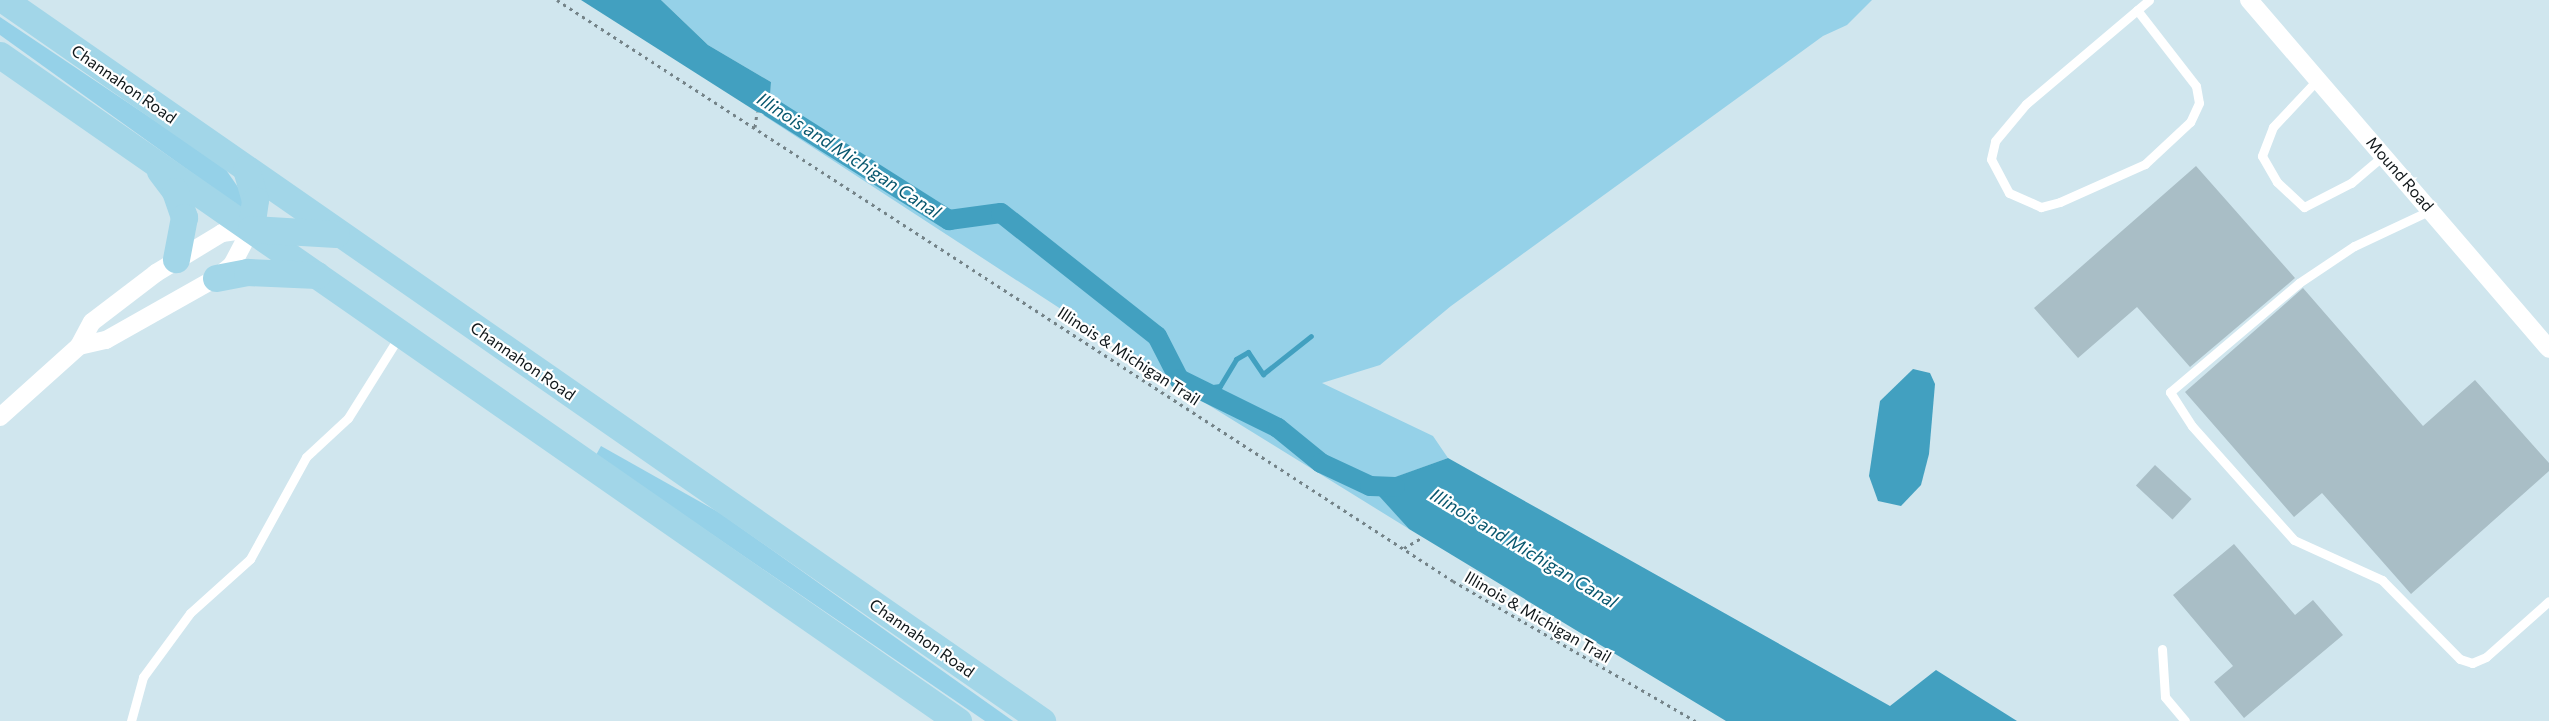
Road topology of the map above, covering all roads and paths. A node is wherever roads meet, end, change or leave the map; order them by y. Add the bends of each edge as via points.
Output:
1 (4, 0) edge
2 (557, 0) edge
3 (2149, 0) edge
4 (2249, 0) edge
5 (2137, 10) junction
6 (0, 55) edge
7 (2318, 79) junction
8 (757, 112) dead end
9 (754, 127) junction
10 (2384, 155) junction
11 (152, 160) junction
12 (246, 169) junction
13 (2431, 210) junction
14 (251, 229) junction
15 (342, 235) junction
16 (176, 259) junction
17 (316, 275) junction
18 (216, 278) junction
19 (401, 334) junction
20 (79, 346) junction
21 (2549, 349) edge
22 (0, 417) edge
23 (1423, 537) dead end
24 (1403, 549) junction
25 (2549, 601) edge
26 (2162, 649) dead end
27 (131, 721) edge
28 (958, 721) edge
29 (1042, 721) edge
30 (1695, 721) edge
31 (2185, 721) edge

1 - 12 main road, Channahon Road
2 - 9 path, Illinois & Michigan Trail
3 - 5 lane
4 - 7 street, Mound Road
5 - 5 lane via 2026,104 1995,141 1991,159 2009,193 2041,207 2070,198 2145,164 2190,122 2199,103 2196,86
6 - 11 main road
7 - 10 street, Mound Road
7 - 10 lane via 2273,127 2262,156 2277,182 2304,207 2351,183
8 - 9 path
9 - 24 path, Illinois & Michigan Trail
10 - 13 street, Mound Road
11 - 14 main road
11 - 16 main road via 175,191 184,217
12 - 14 main road via 255,200
12 - 15 main road, Channahon Road
13 - 21 street, Mound Road
13 - 25 lane via 2354,246 2299,283 2170,392 2192,426 2294,540 2382,580 2460,659 2472,663 2486,657
14 - 15 main road
14 - 16 street via 222,233
14 - 17 main road
14 - 18 street via 232,265
15 - 29 main road, Channahon Road
16 - 20 street via 92,322
17 - 18 main road via 248,272
17 - 19 main road
18 - 20 street via 106,340
19 - 27 lane via 348,418 306,457 250,559 190,614 143,677
19 - 28 main road
20 - 22 street
23 - 24 path
24 - 30 path, Illinois & Michigan Trail
26 - 31 lane via 2165,697

